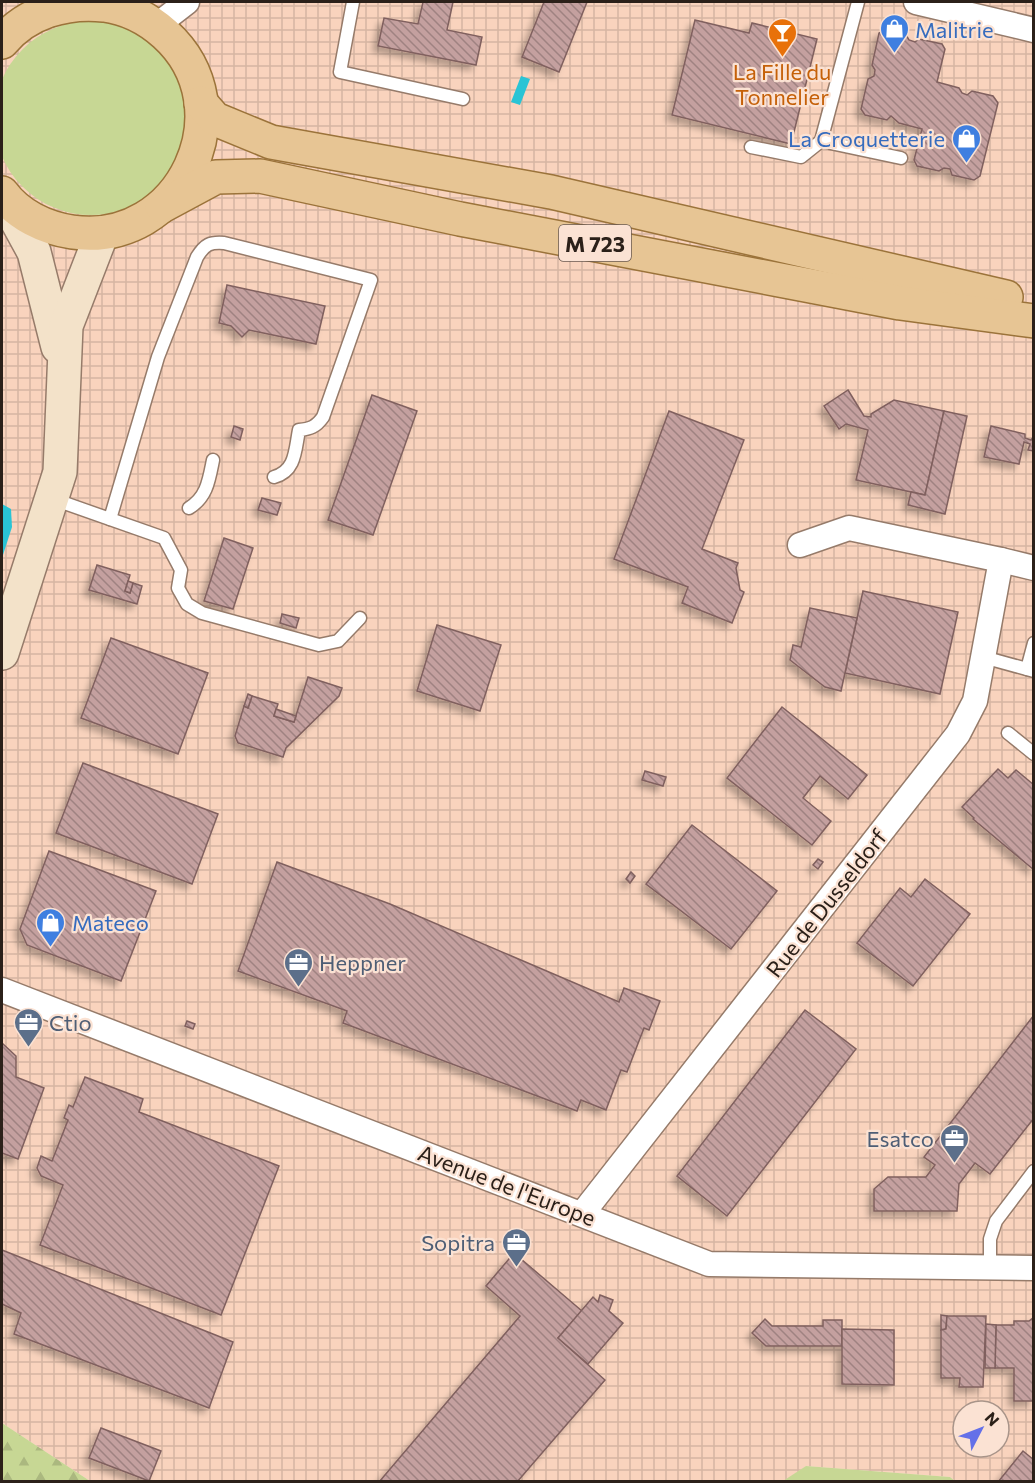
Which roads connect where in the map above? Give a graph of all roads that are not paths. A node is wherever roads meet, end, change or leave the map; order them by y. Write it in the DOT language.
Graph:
graph roads {
  1 [pos="187,2"];
  2 [pos="353,2"];
  3 [pos="858,2"];
  4 [pos="916,2"];
  5 [pos="110,4"];
  6 [pos="16,22"];
  7 [pos="156,26"];
  8 [pos="1034,30"];
  9 [pos="463,99"];
  10 [pos="201,103"];
  11 [pos="821,141"];
  12 [pos="751,147"];
  13 [pos="901,158"];
  14 [pos="3,196"];
  15 [pos="162,206"];
  16 [pos="102,232"];
  17 [pos="1034,305"];
  18 [pos="1034,321"];
  19 [pos="63,369"];
  20 [pos="213,460"];
  21 [pos="274,477"];
  22 [pos="52,499"];
  23 [pos="189,508"];
  24 [pos="110,519"];
  25 [pos="800,545"];
  26 [pos="1001,560"];
  27 [pos="1034,568"];
  28 [pos="360,618"];
  29 [pos="1034,643"];
  30 [pos="2,653"];
  31 [pos="983,657"];
  32 [pos="1030,670"];
  33 [pos="1008,733"];
  34 [pos="1034,754"];
  35 [pos="2,990"];
  36 [pos="1034,1171"];
  37 [pos="582,1214"];
  38 [pos="990,1268"];
  39 [pos="1034,1268"];
  1 -- 7 [label="street"];
  2 -- 9 [label="lane"];
  3 -- 11 [label="lane"];
  4 -- 8 [label="street"];
  5 -- 6 [label="main road"];
  5 -- 7 [label="main road"];
  7 -- 10 [label="main road"];
  10 -- 15 [label="main road"];
  10 -- 17 [label="main road, M 723"];
  11 -- 12 [label="lane"];
  11 -- 13 [label="lane"];
  14 -- 16 [label="main road"];
  14 -- 19 [label="main road"];
  15 -- 16 [label="main road"];
  15 -- 18 [label="main road, M 723"];
  16 -- 19 [label="main road"];
  19 -- 22 [label="main road"];
  20 -- 23 [label="lane"];
  21 -- 24 [label="lane"];
  22 -- 24 [label="lane"];
  22 -- 30 [label="main road"];
  24 -- 28 [label="lane"];
  25 -- 26 [label="street"];
  26 -- 27 [label="street"];
  26 -- 31 [label="street, Rue de Dusseldorf"];
  29 -- 32 [label="lane"];
  31 -- 32 [label="lane"];
  31 -- 37 [label="street, Rue de Dusseldorf"];
  33 -- 34 [label="lane"];
  35 -- 37 [label="street, Avenue de l'Europe"];
  36 -- 38 [label="lane"];
  37 -- 38 [label="street, Avenue de l'Europe"];
  38 -- 39 [label="street, Avenue de l'Europe"];
}
